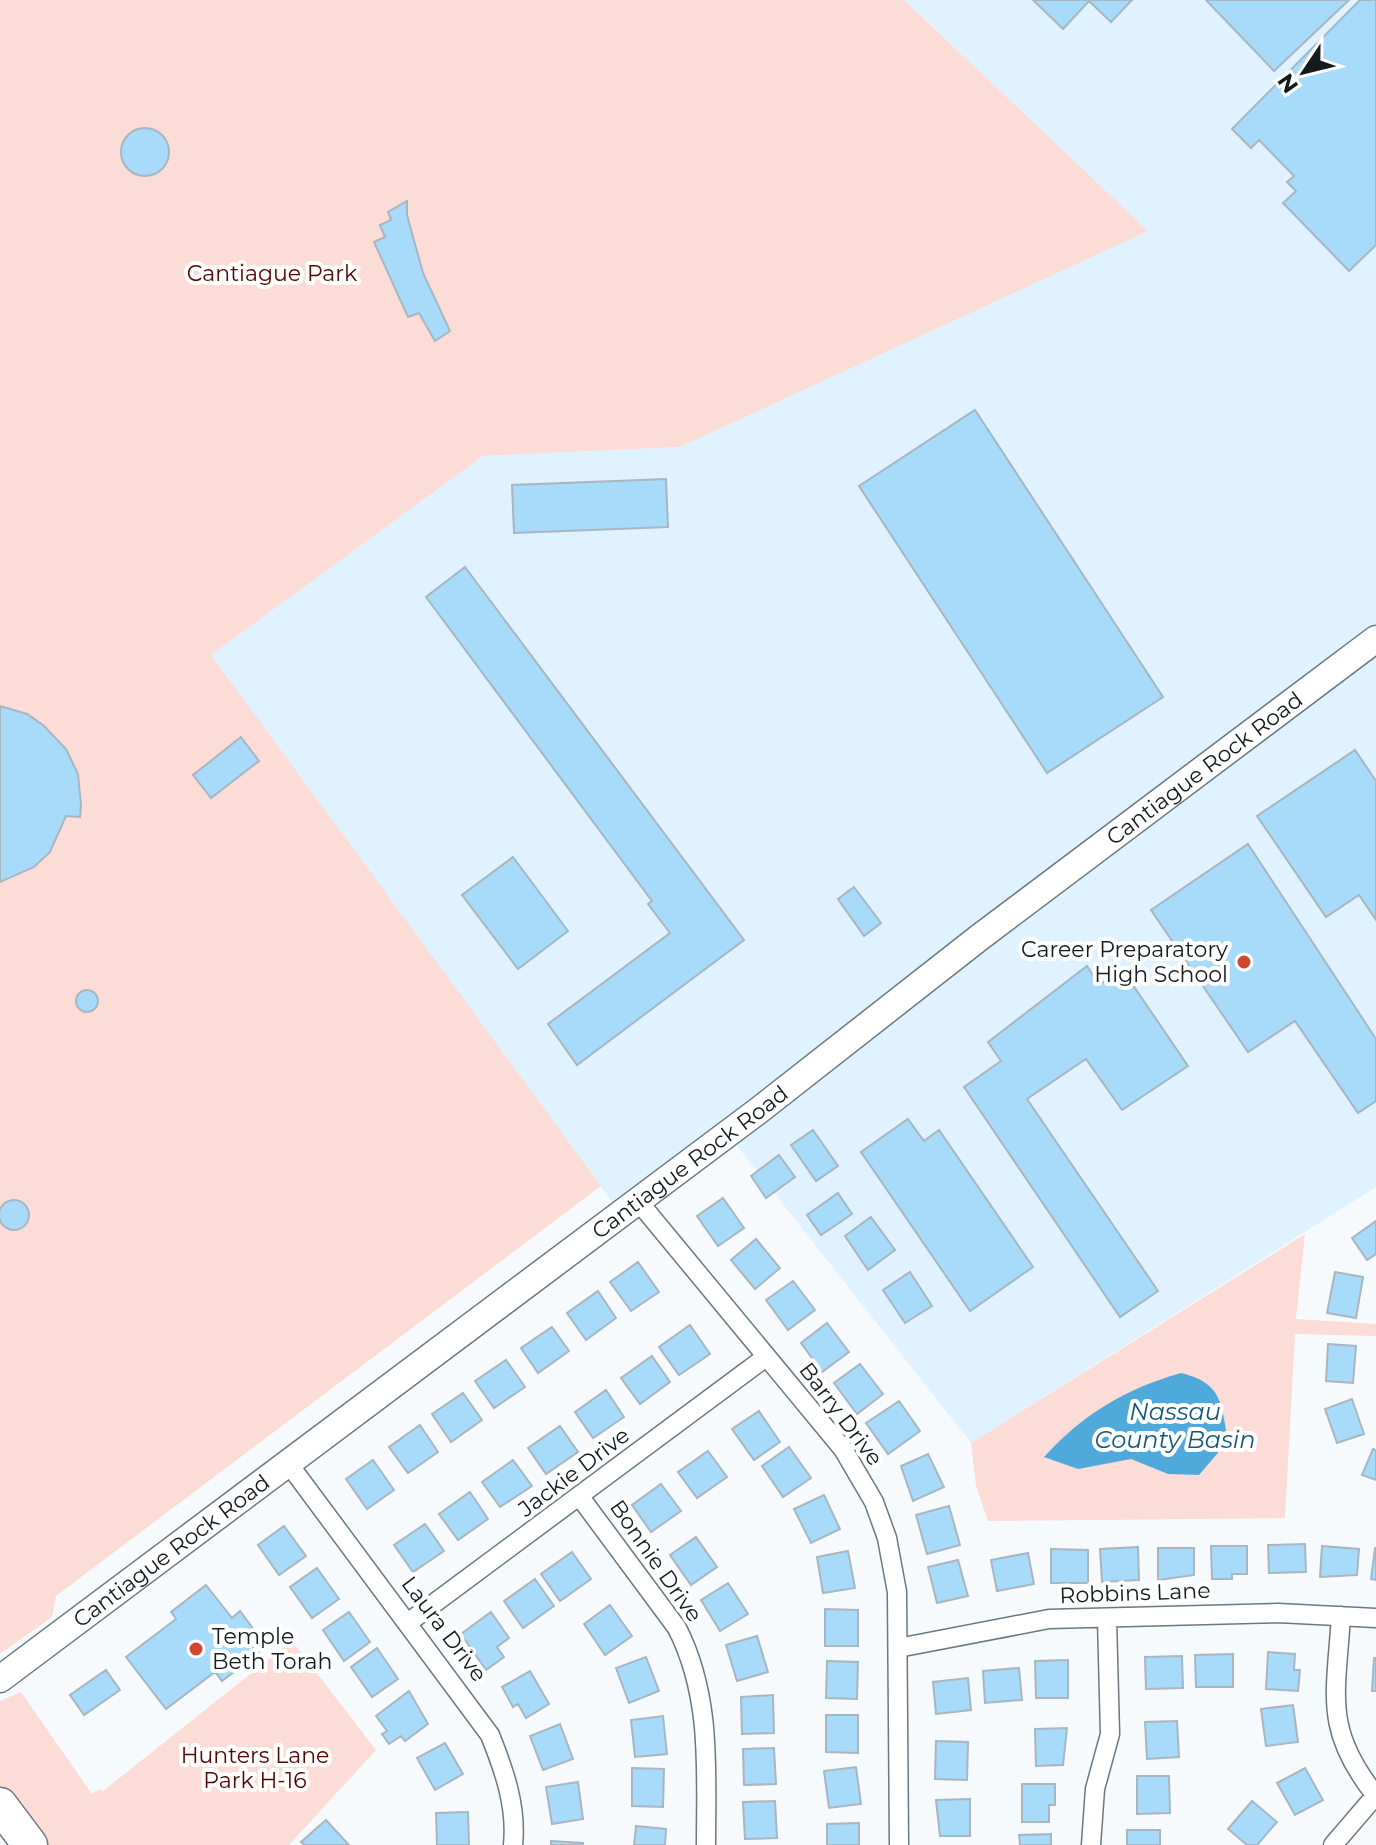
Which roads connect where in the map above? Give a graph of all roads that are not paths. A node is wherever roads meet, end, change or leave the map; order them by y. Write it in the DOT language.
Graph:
graph roads {
  1 [pos="1376,639"];
  2 [pos="638,1201"];
  3 [pos="766,1357"];
  4 [pos="288,1463"];
  5 [pos="580,1497"];
  6 [pos="1341,1616"];
  7 [pos="1376,1618"];
  8 [pos="1107,1619"];
  9 [pos="409,1622"];
  10 [pos="898,1648"];
  11 [pos="0,1679"];
  12 [pos="1376,1796"];
  13 [pos="0,1805"];
  14 [pos="30,1845"];
  15 [pos="513,1845"];
  16 [pos="706,1845"];
  17 [pos="899,1845"];
  18 [pos="1091,1845"];
  19 [pos="1333,1845"];
  1 -- 2 [label="main road, Cantiague Rock Road"];
  2 -- 3 [label="street, Barry Drive"];
  2 -- 4 [label="main road, Cantiague Rock Road"];
  3 -- 5 [label="street, Jackie Drive"];
  3 -- 10 [label="street, Barry Drive"];
  4 -- 9 [label="street, Laura Drive"];
  4 -- 11 [label="main road, Cantiague Rock Road"];
  5 -- 9 [label="street, Jackie Drive"];
  5 -- 16 [label="street, Bonnie Drive"];
  6 -- 7 [label="street, Robbins Lane"];
  6 -- 8 [label="street, Robbins Lane"];
  6 -- 12 [label="street"];
  8 -- 10 [label="street, Robbins Lane"];
  8 -- 18 [label="street"];
  9 -- 15 [label="street, Laura Drive"];
  10 -- 17 [label="street, Barry Drive"];
  12 -- 19 [label="street"];
  13 -- 14 [label="highway"];
}
